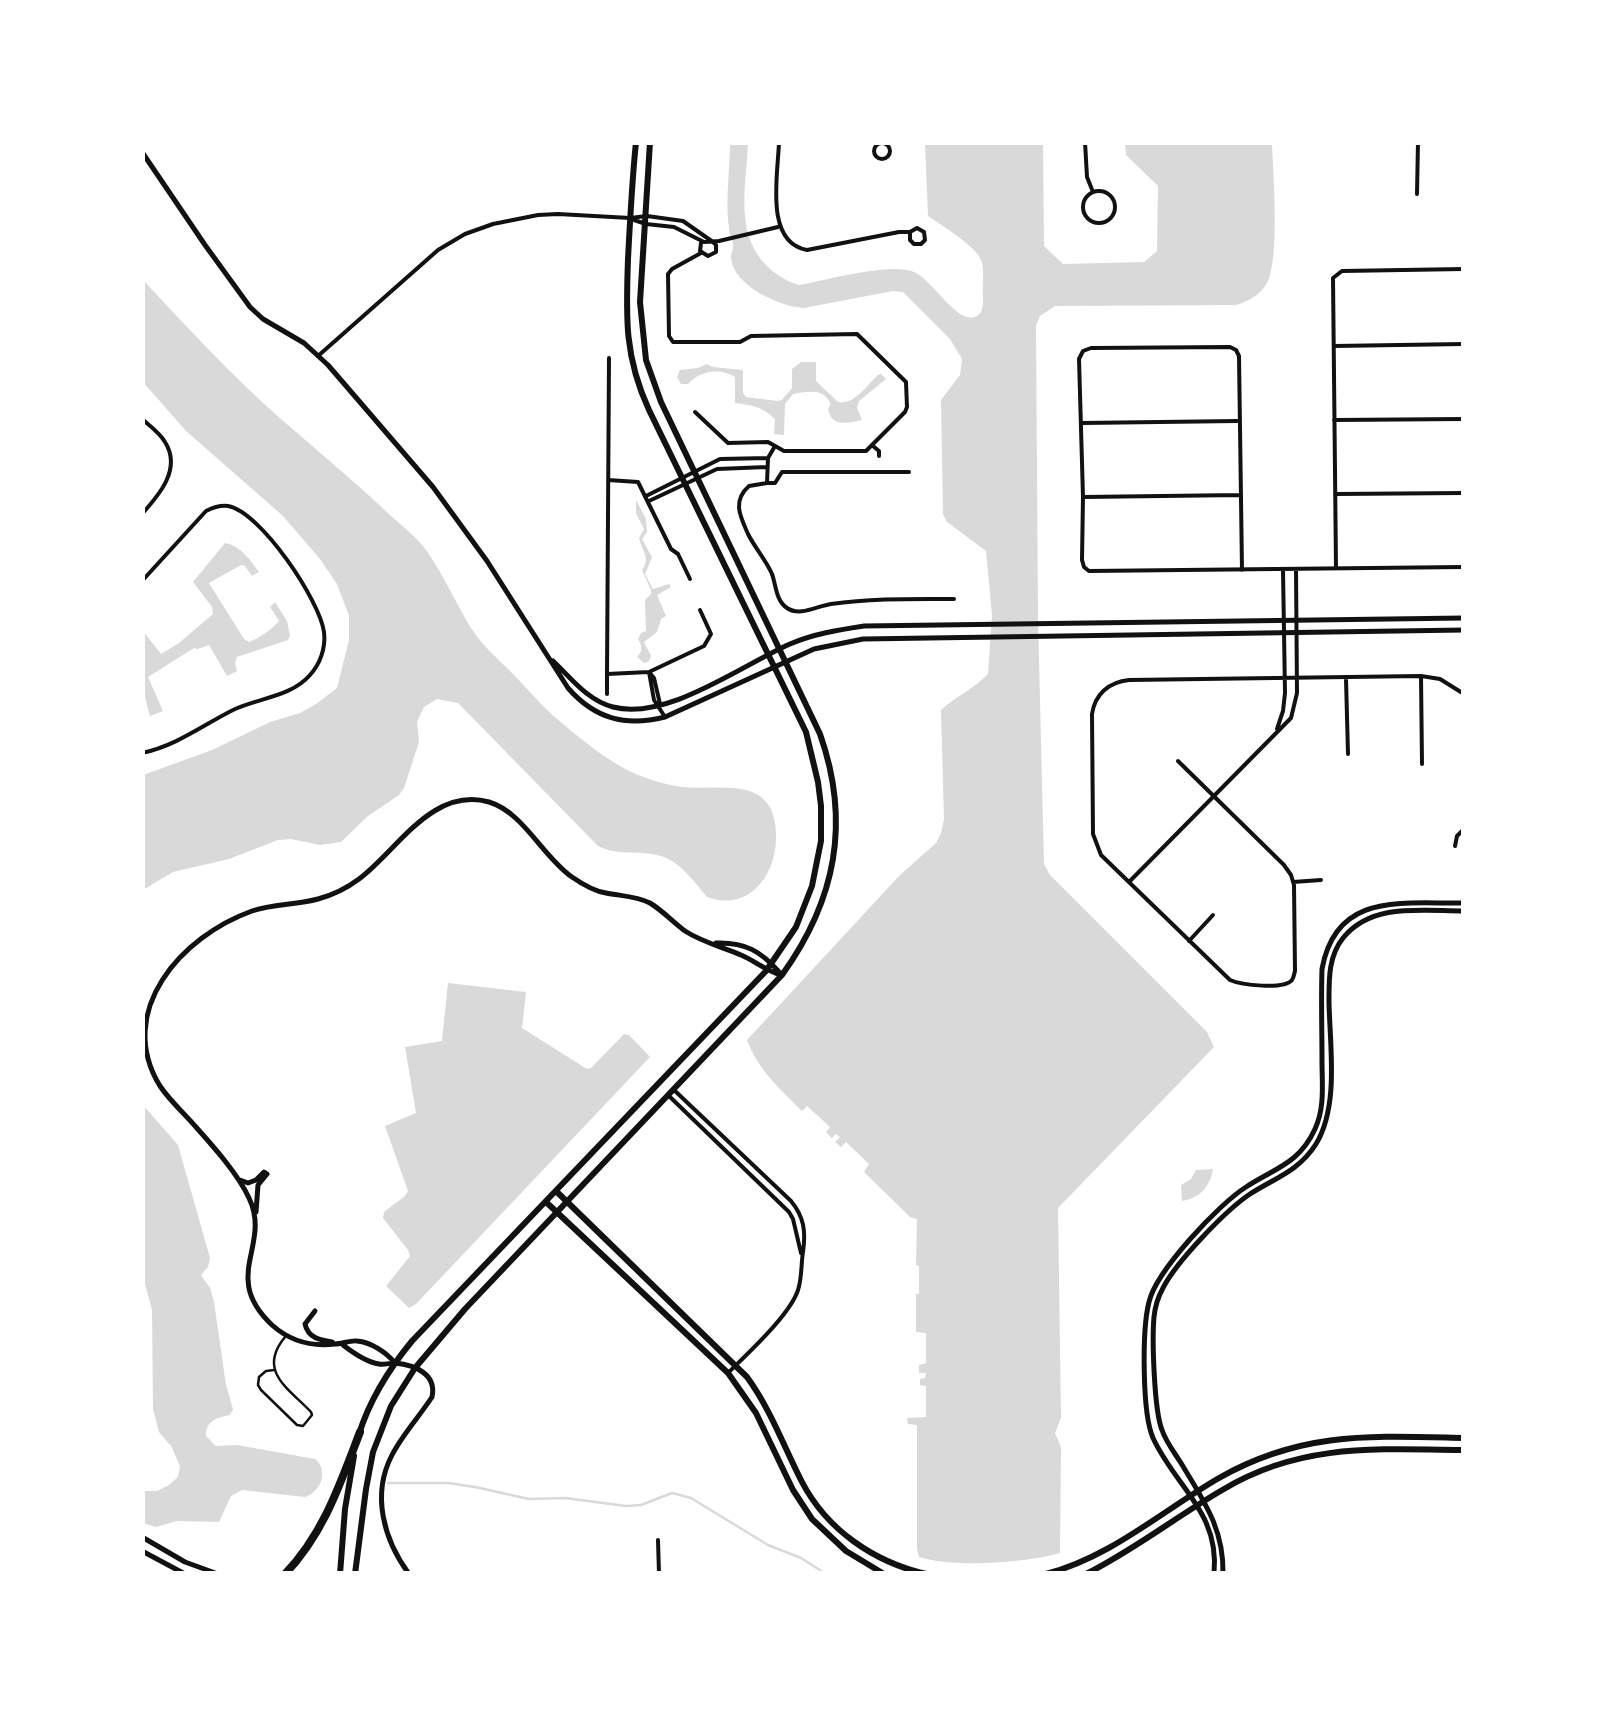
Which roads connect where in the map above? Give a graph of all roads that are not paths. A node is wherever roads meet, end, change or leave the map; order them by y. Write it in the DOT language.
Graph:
graph roads {
  1 [pos="636,142"];
  2 [pos="650,142"];
  3 [pos="779,142"];
  4 [pos="1085,142"];
  5 [pos="1418,142"];
  6 [pos="142,152"];
  7 [pos="1093,192"];
  8 [pos="1417,194"];
  9 [pos="630,218"];
  10 [pos="646,220"];
  11 [pos="778,227"];
  12 [pos="910,232"];
  13 [pos="702,242"];
  14 [pos="713,242"];
  15 [pos="701,253"];
  16 [pos="1464,269"];
  17 [pos="1464,344"];
  18 [pos="1334,346"];
  19 [pos="318,356"];
  20 [pos="609,358"];
  21 [pos="695,412"];
  22 [pos="1464,418"];
  23 [pos="142,419"];
  24 [pos="1239,420"];
  25 [pos="1334,420"];
  26 [pos="1082,423"];
  27 [pos="775,446"];
  28 [pos="873,446"];
  29 [pos="768,458"];
  30 [pos="767,467"];
  31 [pos="879,472"];
  32 [pos="909,472"];
  33 [pos="696,474"];
  34 [pos="608,480"];
  35 [pos="684,480"];
  36 [pos="767,484"];
  37 [pos="1464,493"];
  38 [pos="1335,494"];
  39 [pos="1241,495"];
  40 [pos="1083,497"];
  41 [pos="646,499"];
  42 [pos="142,514"];
  43 [pos="1464,567"];
  44 [pos="1336,568"];
  45 [pos="1242,570"];
  46 [pos="1283,570"];
  47 [pos="1296,570"];
  48 [pos="690,579"];
  49 [pos="142,581"];
  50 [pos="954,598"];
  51 [pos="700,610"];
  52 [pos="1464,618"];
  53 [pos="1284,620"];
  54 [pos="1296,620"];
  55 [pos="1464,630"];
  56 [pos="1284,632"];
  57 [pos="1297,632"];
  58 [pos="781,648"];
  59 [pos="768,654"];
  60 [pos="550,658"];
  61 [pos="786,660"];
  62 [pos="773,666"];
  63 [pos="649,672"];
  64 [pos="607,674"];
  65 [pos="1421,676"];
  66 [pos="1285,678"];
  67 [pos="1297,678"];
  68 [pos="1346,678"];
  69 [pos="607,694"];
  70 [pos="1464,694"];
  71 [pos="660,706"];
  72 [pos="665,717"];
  73 [pos="1275,733"];
  74 [pos="142,753"];
  75 [pos="1348,754"];
  76 [pos="1178,761"];
  77 [pos="1422,764"];
  78 [pos="1214,795"];
  79 [pos="1464,829"];
  80 [pos="1455,846"];
  81 [pos="1321,880"];
  82 [pos="1128,882"];
  83 [pos="1293,882"];
  84 [pos="1464,904"];
  85 [pos="1464,911"];
  86 [pos="1214,916"];
  87 [pos="1189,941"];
  88 [pos="715,943"];
  89 [pos="772,963"];
  90 [pos="766,970"];
  91 [pos="782,975"];
  92 [pos="671,1093"];
  93 [pos="237,1179"];
  94 [pos="556,1192"];
  95 [pos="546,1202"];
  96 [pos="568,1202"];
  97 [pos="558,1212"];
  98 [pos="256,1220"];
  99 [pos="802,1256"];
  100 [pos="315,1311"];
  101 [pos="286,1336"];
  102 [pos="342,1344"];
  103 [pos="395,1363"];
  104 [pos="736,1364"];
  105 [pos="414,1368"];
  106 [pos="274,1370"];
  107 [pos="728,1373"];
  108 [pos="360,1432"];
  109 [pos="1464,1438"];
  110 [pos="1464,1450"];
  111 [pos="1194,1494"];
  112 [pos="1201,1503"];
  113 [pos="142,1537"];
  114 [pos="658,1540"];
  115 [pos="142,1552"];
  116 [pos="186,1574"];
  117 [pos="218,1574"];
  118 [pos="286,1574"];
  119 [pos="340,1574"];
  120 [pos="355,1574"];
  121 [pos="409,1574"];
  122 [pos="659,1574"];
  123 [pos="884,1574"];
  124 [pos="926,1574"];
  125 [pos="1046,1574"];
  126 [pos="1086,1574"];
  127 [pos="1214,1574"];
  128 [pos="1223,1574"];
  1 -- 9 [label="main road"];
  2 -- 10 [label="main road"];
  3 -- 11 [label="street"];
  4 -- 7 [label="street"];
  5 -- 8 [label="street"];
  6 -- 19 [label="street"];
  7 -- 7 [label="street"];
  9 -- 10 [label="street"];
  9 -- 19 [label="street"];
  9 -- 35 [label="main road"];
  10 -- 13 [label="street"];
  10 -- 14 [label="street"];
  10 -- 33 [label="main road"];
  11 -- 12 [label="street"];
  11 -- 14 [label="street"];
  13 -- 14 [label="street"];
  13 -- 15 [label="street"];
  14 -- 15 [label="street"];
  15 -- 28 [label="street"];
  16 -- 18 [label="street"];
  17 -- 18 [label="street"];
  18 -- 25 [label="street"];
  19 -- 60 [label="street"];
  20 -- 34 [label="street"];
  21 -- 27 [label="street"];
  22 -- 25 [label="street"];
  23 -- 42 [label="street"];
  24 -- 26 [label="street"];
  24 -- 26 [label="street"];
  24 -- 39 [label="street"];
  25 -- 38 [label="street"];
  26 -- 40 [label="street"];
  27 -- 28 [label="street"];
  27 -- 29 [label="street"];
  28 -- 31 [label="street"];
  29 -- 30 [label="street"];
  29 -- 33 [label="street"];
  30 -- 33 [label="street"];
  30 -- 36 [label="street"];
  31 -- 32 [label="street"];
  31 -- 36 [label="street"];
  33 -- 35 [label="street"];
  33 -- 58 [label="main road"];
  34 -- 41 [label="street"];
  34 -- 64 [label="street"];
  35 -- 41 [label="street"];
  35 -- 59 [label="main road"];
  36 -- 50 [label="street"];
  37 -- 38 [label="street"];
  38 -- 44 [label="street"];
  39 -- 40 [label="street"];
  39 -- 45 [label="street"];
  40 -- 45 [label="street"];
  41 -- 48 [label="street"];
  43 -- 44 [label="street"];
  44 -- 47 [label="street"];
  45 -- 46 [label="street"];
  46 -- 47 [label="street"];
  46 -- 53 [label="street"];
  47 -- 54 [label="street"];
  49 -- 74 [label="street"];
  51 -- 63 [label="street"];
  52 -- 54 [label="street"];
  53 -- 54 [label="street"];
  53 -- 56 [label="street"];
  53 -- 58 [label="street"];
  54 -- 57 [label="street"];
  55 -- 57 [label="street"];
  56 -- 57 [label="street"];
  56 -- 61 [label="street"];
  56 -- 66 [label="street"];
  57 -- 67 [label="street"];
  58 -- 59 [label="street"];
  58 -- 61 [label="main road"];
  59 -- 62 [label="main road"];
  59 -- 71 [label="street"];
  60 -- 71 [label="street"];
  60 -- 72 [label="street"];
  61 -- 62 [label="street"];
  61 -- 91 [label="main road"];
  62 -- 72 [label="street"];
  62 -- 89 [label="main road"];
  63 -- 64 [label="street"];
  63 -- 71 [label="street"];
  64 -- 69 [label="street"];
  65 -- 68 [label="street"];
  65 -- 70 [label="street"];
  65 -- 77 [label="street"];
  66 -- 67 [label="street"];
  66 -- 73 [label="street"];
  66 -- 82 [label="street"];
  67 -- 68 [label="street"];
  67 -- 73 [label="street"];
  68 -- 75 [label="street"];
  71 -- 72 [label="street"];
  73 -- 78 [label="street"];
  76 -- 78 [label="street"];
  78 -- 82 [label="street"];
  78 -- 83 [label="street"];
  79 -- 80 [label="street"];
  81 -- 83 [label="street"];
  82 -- 87 [label="street"];
  83 -- 87 [label="street"];
  84 -- 111 [label="street"];
  85 -- 111 [label="street"];
  86 -- 87 [label="street"];
  88 -- 89 [label="street"];
  88 -- 90 [label="street"];
  88 -- 93 [label="street"];
  89 -- 90 [label="main road"];
  89 -- 91 [label="street"];
  90 -- 91 [label="street"];
  90 -- 94 [label="main road"];
  91 -- 92 [label="main road"];
  92 -- 96 [label="main road"];
  92 -- 99 [label="street"];
  92 -- 99 [label="street"];
  93 -- 98 [label="street"];
  93 -- 98 [label="street"];
  94 -- 95 [label="main road"];
  94 -- 96 [label="main road"];
  95 -- 97 [label="main road"];
  95 -- 103 [label="main road"];
  96 -- 97 [label="main road"];
  96 -- 104 [label="main road"];
  97 -- 105 [label="main road"];
  97 -- 107 [label="main road"];
  98 -- 101 [label="street"];
  99 -- 104 [label="street"];
  100 -- 102 [label="street"];
  101 -- 102 [label="street"];
  101 -- 106 [label="lane"];
  102 -- 103 [label="street"];
  102 -- 103 [label="street"];
  103 -- 105 [label="street"];
  103 -- 108 [label="main road"];
  104 -- 107 [label="street"];
  104 -- 124 [label="main road"];
  105 -- 120 [label="main road"];
  105 -- 121 [label="street"];
  106 -- 106 [label="lane"];
  107 -- 123 [label="main road"];
  108 -- 118 [label="highway"];
  108 -- 119 [label="main road"];
  109 -- 111 [label="main road"];
  110 -- 112 [label="main road"];
  111 -- 112 [label="street"];
  111 -- 125 [label="main road"];
  112 -- 126 [label="main road"];
  112 -- 127 [label="street"];
  112 -- 128 [label="street"];
  113 -- 117 [label="street"];
  114 -- 122 [label="street"];
  115 -- 116 [label="street"];
}
